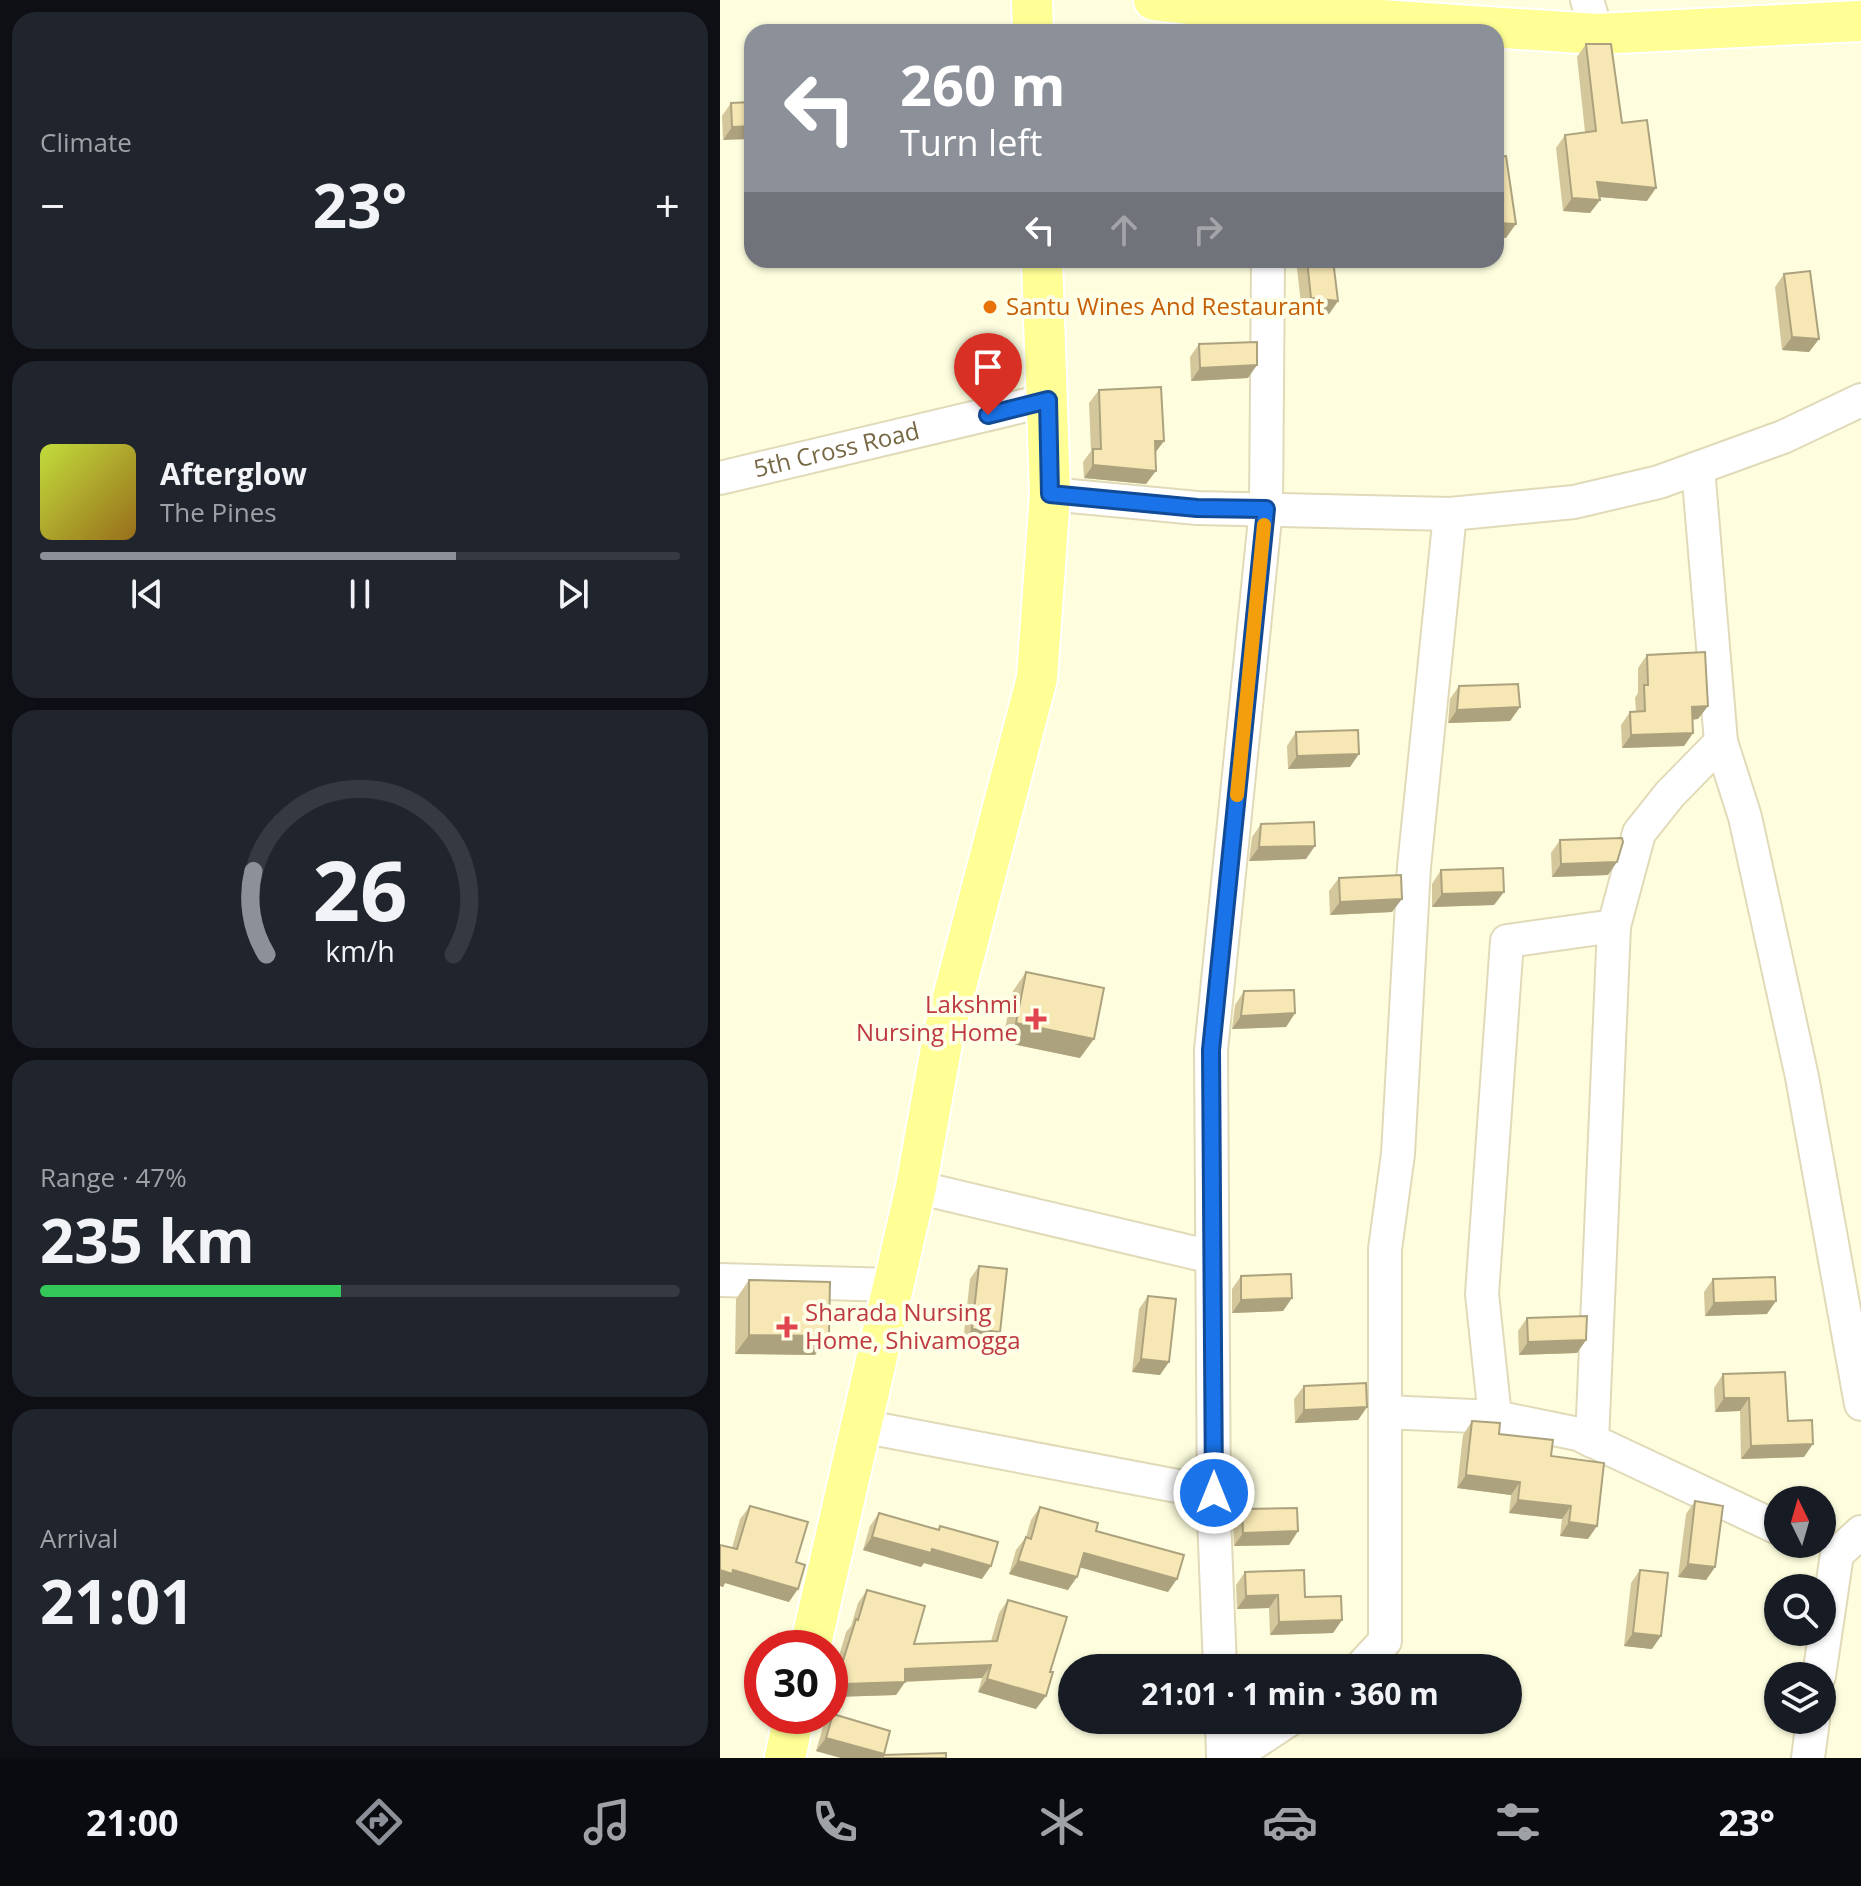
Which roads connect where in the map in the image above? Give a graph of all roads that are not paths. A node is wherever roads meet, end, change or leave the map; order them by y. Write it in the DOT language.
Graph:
graph roads {
  1 [pos="1032,0"];
  2 [pos="1154,0"];
  3 [pos="1781,12"];
  4 [pos="1592,17"];
  5 [pos="1861,21"];
  6 [pos="1271,23"];
  7 [pos="1033,24"];
  8 [pos="1042,268"];
  9 [pos="1268,268"];
  10 [pos="1048,400"];
  11 [pos="1861,400"];
  12 [pos="1698,468"];
  13 [pos="720,478"];
  14 [pos="1050,494"];
  15 [pos="1266,509"];
  16 [pos="1450,514"];
  17 [pos="1721,742"];
  18 [pos="1614,926"];
  19 [pos="916,1187"];
  20 [pos="1212,1257"];
  21 [pos="720,1280"];
  22 [pos="893,1285"];
  23 [pos="1861,1404"];
  24 [pos="1385,1412"];
  25 [pos="1495,1417"];
  26 [pos="861,1426"];
  27 [pos="1592,1441"];
  28 [pos="1214,1493"];
  29 [pos="1764,1521"];
  30 [pos="1861,1532"];
  31 [pos="1836,1554"];
  32 [pos="1835,1558"];
  33 [pos="814,1630"];
  34 [pos="1220,1654"];
  35 [pos="1373,1654"];
  36 [pos="1821,1662"];
  37 [pos="790,1734"];
  38 [pos="1222,1734"];
  39 [pos="1268,1734"];
  40 [pos="1811,1734"];
  41 [pos="785,1758"];
  42 [pos="1223,1758"];
  43 [pos="1808,1758"];
  1 -- 7 [label="main road"];
  2 -- 6 [label="main road"];
  3 -- 4 [label="main road"];
  3 -- 5 [label="main road"];
  4 -- 6 [label="main road"];
  8 -- 10 [label="main road"];
  9 -- 15 [label="street"];
  10 -- 13 [label="street, 5th Cross Road"];
  10 -- 14 [label="main road"];
  11 -- 12 [label="street"];
  12 -- 16 [label="street"];
  12 -- 17 [label="street"];
  14 -- 15 [label="street"];
  14 -- 19 [label="main road"];
  15 -- 16 [label="street"];
  15 -- 20 [label="street"];
  16 -- 24 [label="street"];
  17 -- 18 [label="street"];
  17 -- 23 [label="street"];
  18 -- 25 [label="street"];
  18 -- 27 [label="street"];
  19 -- 20 [label="street"];
  19 -- 22 [label="main road"];
  20 -- 28 [label="street"];
  21 -- 22 [label="street"];
  22 -- 26 [label="main road"];
  24 -- 25 [label="street"];
  24 -- 35 [label="street"];
  25 -- 27 [label="street"];
  26 -- 28 [label="street"];
  26 -- 33 [label="main road"];
  27 -- 29 [label="street"];
  28 -- 34 [label="street"];
  30 -- 31 [label="street"];
  32 -- 36 [label="street"];
  37 -- 41 [label="main road"];
  38 -- 42 [label="street"];
  39 -- 42 [label="street"];
  40 -- 43 [label="street"];
}
